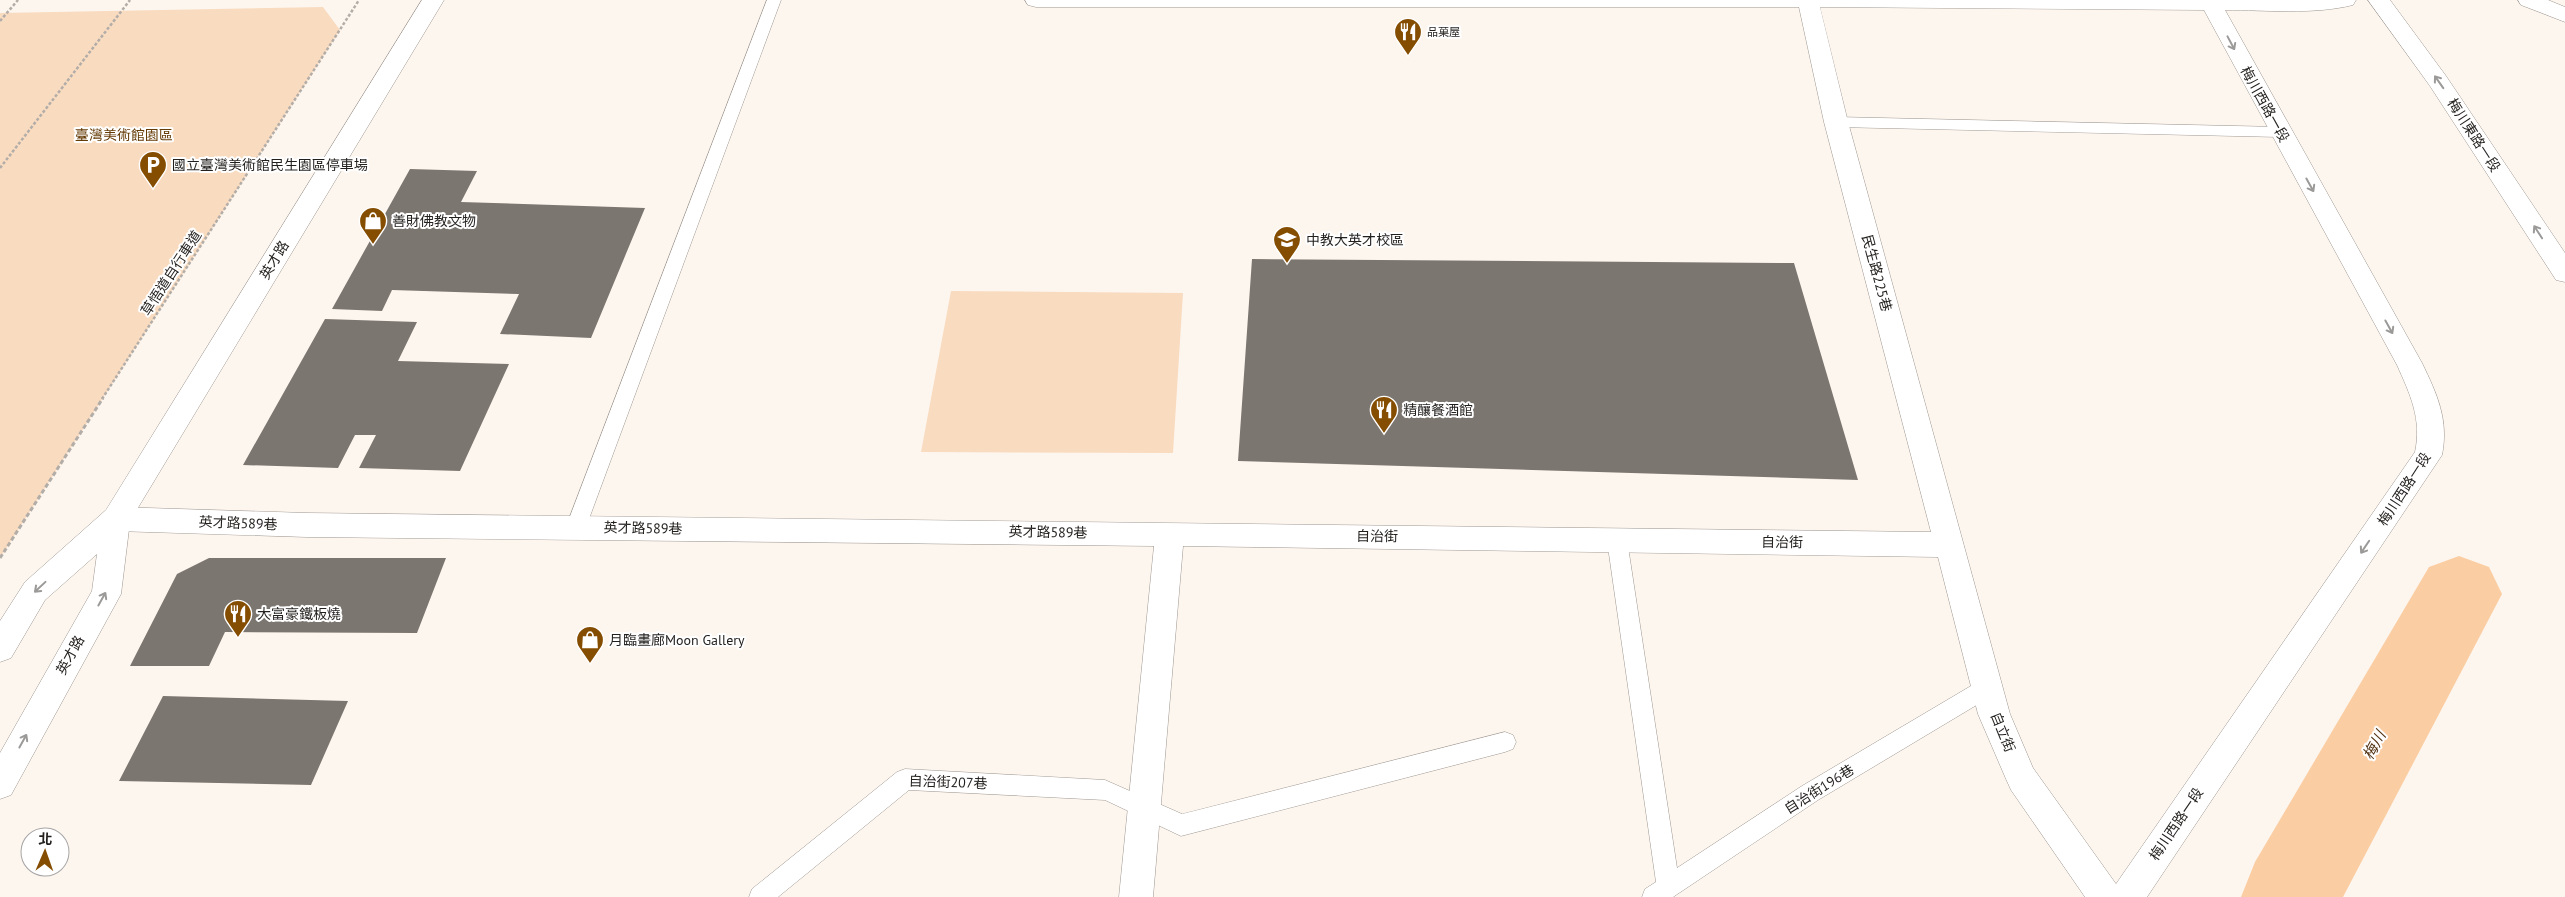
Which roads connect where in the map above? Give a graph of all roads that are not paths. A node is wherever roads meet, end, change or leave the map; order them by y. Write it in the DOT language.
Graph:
graph roads {
  1 [pos="433,0"];
  2 [pos="774,0"];
  3 [pos="1036,0"];
  4 [pos="1808,0"];
  5 [pos="2344,0"];
  6 [pos="2379,0"];
  7 [pos="2529,0"];
  8 [pos="1137,1"];
  9 [pos="2209,2"];
  10 [pos="2565,15"];
  11 [pos="1836,122"];
  12 [pos="2280,132"];
  13 [pos="2565,273"];
  14 [pos="116,519"];
  15 [pos="576,527"];
  16 [pos="1170,534"];
  17 [pos="1617,540"];
  18 [pos="1950,546"];
  19 [pos="0,648"];
  20 [pos="1988,687"];
  21 [pos="1505,742"];
  22 [pos="0,784"];
  23 [pos="1144,806"];
  24 [pos="1661,892"];
  25 [pos="760,897"];
  26 [pos="1136,897"];
  27 [pos="2105,897"];
  28 [pos="2126,897"];
  1 -- 14 [label="street, 英才路"];
  2 -- 15 [label="lane"];
  3 -- 8 [label="street"];
  4 -- 8 [label="street"];
  4 -- 9 [label="street"];
  4 -- 11 [label="street, 民生路225巷"];
  5 -- 9 [label="street"];
  13 -- 6 [label="street, 梅川東路一段, one-way"];
  7 -- 10 [label="street"];
  9 -- 12 [label="street, 梅川西路一段, one-way"];
  11 -- 12 [label="lane"];
  11 -- 18 [label="street, 民生路225巷"];
  12 -- 28 [label="street, 梅川西路一段, one-way"];
  14 -- 15 [label="street, 英才路589巷"];
  14 -- 19 [label="street, 英才路, one-way"];
  22 -- 14 [label="street, 英才路, one-way"];
  15 -- 16 [label="street, 英才路589巷"];
  16 -- 17 [label="street, 自治街"];
  16 -- 23 [label="street"];
  17 -- 18 [label="street, 自治街"];
  17 -- 24 [label="lane"];
  18 -- 20 [label="street, 自立街"];
  20 -- 24 [label="lane, 自治街196巷"];
  20 -- 27 [label="street, 自立街"];
  21 -- 23 [label="lane, 自治街207巷"];
  23 -- 25 [label="lane, 自治街207巷"];
  23 -- 26 [label="street"];
}
